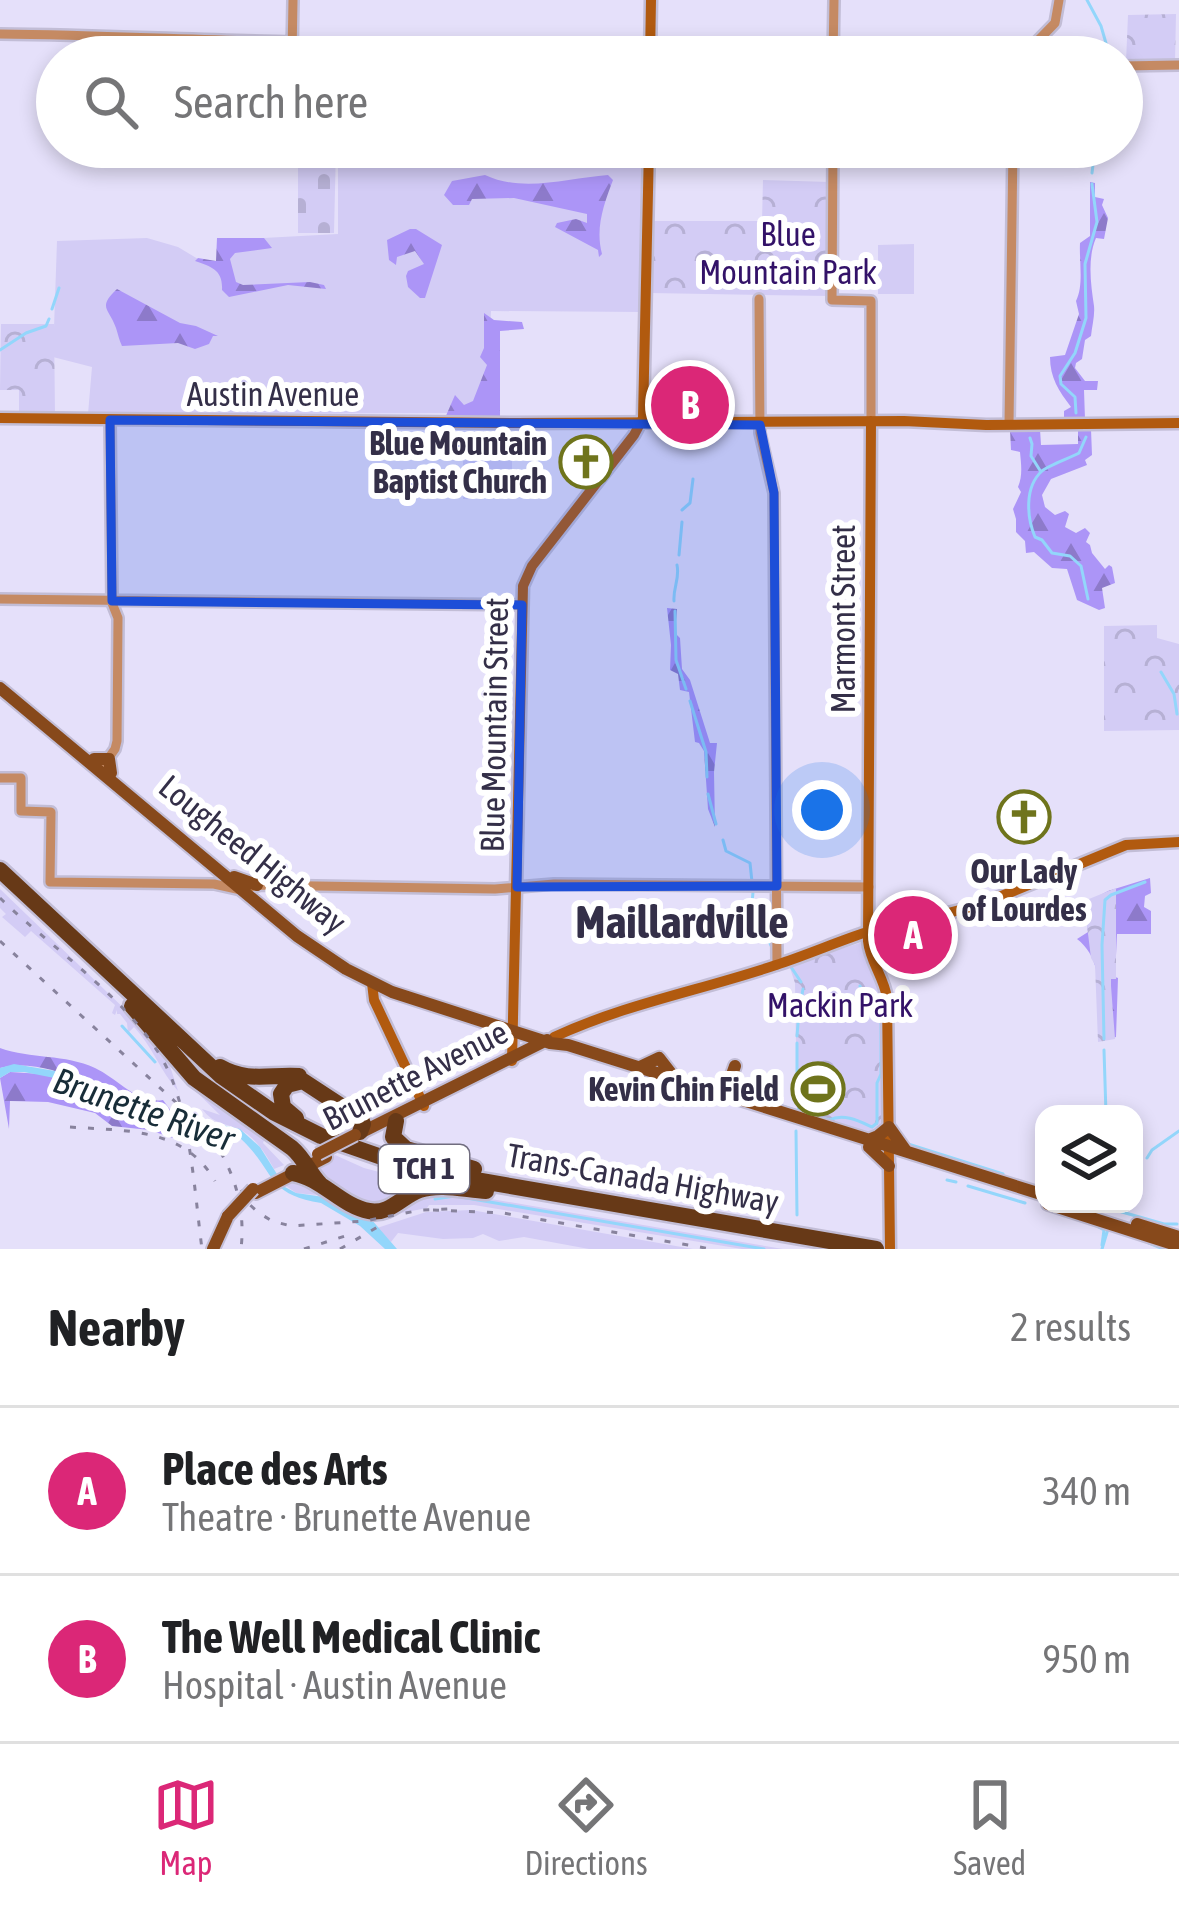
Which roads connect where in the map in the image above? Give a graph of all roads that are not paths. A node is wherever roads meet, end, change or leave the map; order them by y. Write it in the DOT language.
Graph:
graph roads {
  1 [pos="292,0"];
  2 [pos="651,0"];
  3 [pos="834,0"];
  4 [pos="1059,0"];
  5 [pos="0,34"];
  6 [pos="167,36"];
  7 [pos="292,36"];
  8 [pos="650,36"];
  9 [pos="833,36"];
  10 [pos="1042,36"];
  11 [pos="1179,65"];
  12 [pos="1143,66"];
  13 [pos="649,168"];
  14 [pos="832,168"];
  15 [pos="1013,168"];
  16 [pos="759,299"];
  17 [pos="0,418"];
  18 [pos="110,420"];
  19 [pos="641,423"];
  20 [pos="760,423"];
  21 [pos="872,423"];
  22 [pos="1179,423"];
  23 [pos="1009,424"];
  24 [pos="0,599"];
  25 [pos="112,601"];
  26 [pos="522,605"];
  27 [pos="0,685"];
  28 [pos="103,765"];
  29 [pos="0,778"];
  30 [pos="1179,842"];
  31 [pos="0,870"];
  32 [pos="218,880"];
  33 [pos="0,883"];
  34 [pos="777,886"];
  35 [pos="250,887"];
  36 [pos="517,887"];
  37 [pos="869,887"];
  38 [pos="868,935"];
  39 [pos="777,965"];
  40 [pos="370,984"];
  41 [pos="131,1006"];
  42 [pos="156,1016"];
  43 [pos="514,1028"];
  44 [pos="552,1042"];
  45 [pos="512,1058"];
  46 [pos="735,1066"];
  47 [pos="658,1078"];
  48 [pos="732,1095"];
  49 [pos="423,1104"];
  50 [pos="889,1126"];
  51 [pos="370,1128"];
  52 [pos="868,1143"];
  53 [pos="905,1155"];
  54 [pos="889,1159"];
  55 [pos="301,1166"];
  56 [pos="492,1183"];
  57 [pos="1035,1198"];
  58 [pos="1085,1213"];
  59 [pos="1098,1213"];
  60 [pos="733,1225"];
  61 [pos="1173,1239"];
  62 [pos="216,1249"];
  63 [pos="822,1249"];
  64 [pos="876,1249"];
  65 [pos="890,1249"];
  1 -- 7 [label="street"];
  2 -- 8 [label="main road"];
  3 -- 9 [label="street"];
  4 -- 10 [label="street"];
  5 -- 6 [label="street"];
  11 -- 12 [label="street"];
  13 -- 19 [label="main road"];
  14 -- 21 [label="street, Marmont Street"];
  15 -- 23 [label="street"];
  16 -- 20 [label="street"];
  17 -- 18 [label="main road, Austin Avenue"];
  18 -- 19 [label="main road, Austin Avenue"];
  18 -- 25 [label="street"];
  19 -- 20 [label="main road, Austin Avenue"];
  19 -- 26 [label="main road, Blue Mountain Street"];
  20 -- 21 [label="main road, Austin Avenue"];
  20 -- 34 [label="street"];
  21 -- 23 [label="main road, Austin Avenue"];
  21 -- 37 [label="main road, Marmont Street"];
  22 -- 23 [label="main road, Austin Avenue"];
  24 -- 25 [label="street"];
  25 -- 26 [label="street"];
  25 -- 28 [label="street"];
  26 -- 36 [label="main road, Blue Mountain Street"];
  27 -- 28 [label="main road, Lougheed Highway"];
  27 -- 28 [label="main road, Lougheed Highway"];
  28 -- 32 [label="main road, Lougheed Highway"];
  28 -- 35 [label="main road, Lougheed Highway"];
  29 -- 32 [label="street"];
  30 -- 38 [label="main road, Brunette Avenue"];
  31 -- 42 [label="highway, Trans-Canada Highway / TCH 1"];
  32 -- 35 [label="main road, Lougheed Highway"];
  33 -- 41 [label="highway, Trans-Canada Highway / TCH 1"];
  34 -- 36 [label="street"];
  34 -- 37 [label="street"];
  34 -- 39 [label="street"];
  35 -- 36 [label="street"];
  35 -- 40 [label="main road, Lougheed Highway"];
  36 -- 43 [label="main road, Blue Mountain Street"];
  37 -- 38 [label="main road, Marmont Street"];
  38 -- 39 [label="main road, Brunette Avenue"];
  38 -- 50 [label="main road, Marmont Street"];
  39 -- 44 [label="main road, Brunette Avenue"];
  40 -- 43 [label="main road, Lougheed Highway"];
  40 -- 49 [label="main road"];
  41 -- 55 [label="highway"];
  41 -- 56 [label="highway, Trans-Canada Highway / TCH 1"];
  42 -- 51 [label="highway"];
  42 -- 60 [label="highway, Trans-Canada Highway / TCH 1"];
  43 -- 44 [label="main road, Lougheed Highway"];
  43 -- 45 [label="main road, Blue Mountain Street"];
  44 -- 45 [label="main road, Brunette Avenue"];
  44 -- 47 [label="main road, Lougheed Highway"];
  45 -- 49 [label="main road, Brunette Avenue"];
  46 -- 48 [label="main road"];
  47 -- 48 [label="main road, Lougheed Highway"];
  47 -- 52 [label="main road, Lougheed Highway"];
  48 -- 52 [label="main road, Lougheed Highway"];
  49 -- 51 [label="main road, Brunette Avenue"];
  50 -- 52 [label="main road"];
  50 -- 53 [label="main road"];
  50 -- 54 [label="main road, Marmont Street"];
  51 -- 55 [label="main road, Brunette Avenue, bridge"];
  51 -- 56 [label="highway"];
  51 -- 56 [label="highway"];
  52 -- 54 [label="main road, Lougheed Highway"];
  53 -- 54 [label="main road, Lougheed Highway"];
  53 -- 57 [label="main road, Lougheed Highway"];
  54 -- 65 [label="main road, Marmont Street"];
  55 -- 56 [label="highway"];
  55 -- 62 [label="main road, Brunette Avenue, bridge"];
  56 -- 60 [label="highway"];
  56 -- 63 [label="highway, Trans-Canada Highway / TCH 1"];
  58 -- 61 [label="main road, Lougheed Highway"];
  59 -- 61 [label="main road, Lougheed Highway"];
  60 -- 64 [label="highway, Trans-Canada Highway / TCH 1"];
}
